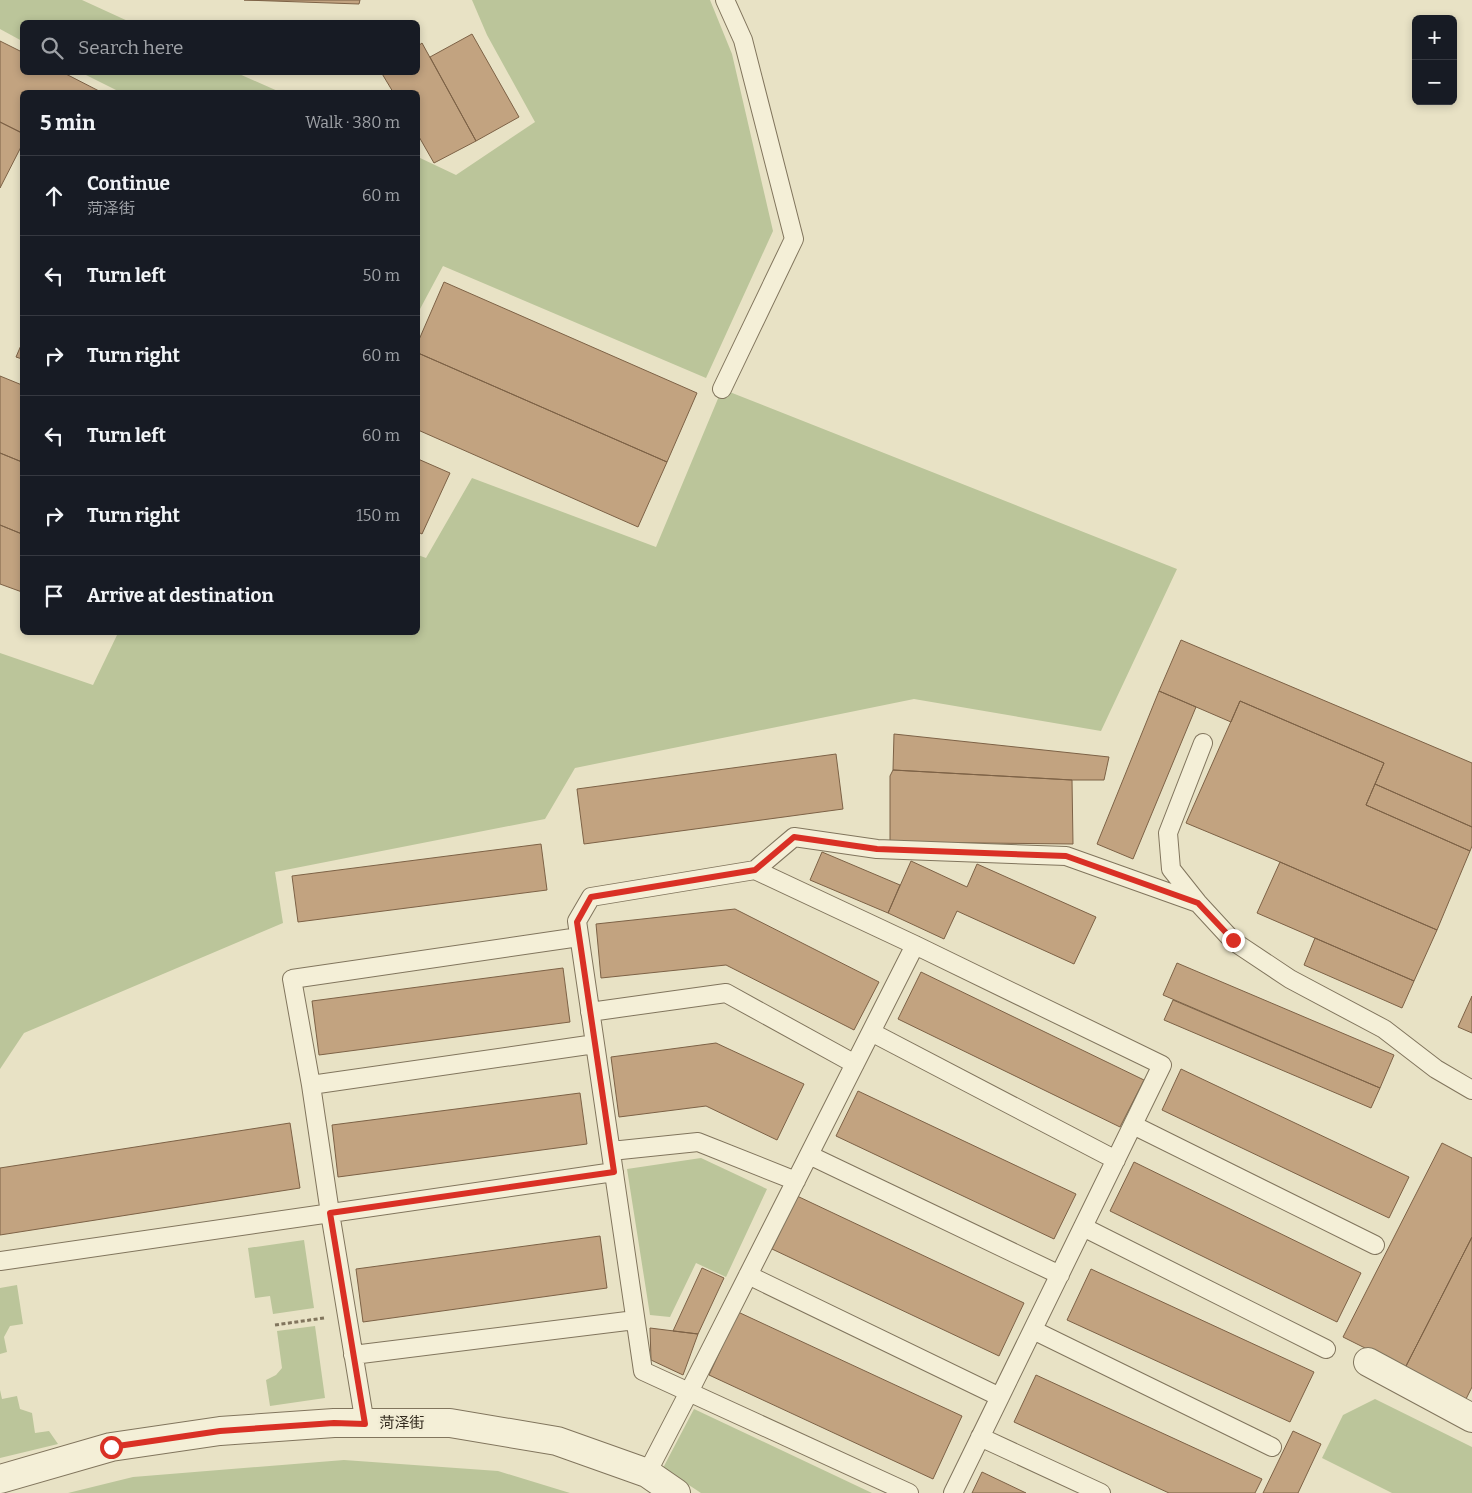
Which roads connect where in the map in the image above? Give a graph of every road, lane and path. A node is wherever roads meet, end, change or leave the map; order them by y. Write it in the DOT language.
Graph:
graph roads {
  1 [pos="725,0"];
  2 [pos="722,389"];
  3 [pos="1203,743"];
  4 [pos="755,870"];
  5 [pos="1198,903"];
  6 [pos="579,937"];
  7 [pos="915,945"];
  8 [pos="590,1012"];
  9 [pos="871,1032"];
  10 [pos="595,1044"];
  11 [pos="855,1064"];
  12 [pos="311,1084"];
  13 [pos="1472,1090"];
  14 [pos="1133,1125"];
  15 [pos="611,1151"];
  16 [pos="809,1155"];
  17 [pos="1116,1160"];
  18 [pos="614,1172"];
  19 [pos="796,1181"];
  20 [pos="330,1213"];
  21 [pos="1083,1227"];
  22 [pos="1375,1245"];
  23 [pos="0,1261"];
  24 [pos="748,1275"];
  25 [pos="1060,1275"];
  26 [pos="347,1314"];
  27 [pos="635,1320"];
  28 [pos="275,1325"];
  29 [pos="1033,1330"];
  30 [pos="1326,1348"];
  31 [pos="354,1355"];
  32 [pos="1368,1362"];
  33 [pos="689,1392"];
  34 [pos="1000,1397"];
  35 [pos="1472,1418"];
  36 [pos="365,1424"];
  37 [pos="980,1437"];
  38 [pos="1272,1447"];
  39 [pos="647,1473"];
  40 [pos="0,1479"];
  41 [pos="676,1493"];
  42 [pos="909,1493"];
  43 [pos="953,1493"];
  44 [pos="1101,1493"];
  1 -- 2 [label="lane"];
  3 -- 5 [label="lane"];
  4 -- 5 [label="lane"];
  4 -- 6 [label="lane"];
  4 -- 7 [label="lane"];
  5 -- 13 [label="lane"];
  6 -- 8 [label="lane"];
  6 -- 12 [label="lane"];
  7 -- 9 [label="lane"];
  7 -- 14 [label="lane"];
  8 -- 10 [label="lane"];
  8 -- 11 [label="lane"];
  9 -- 11 [label="lane"];
  9 -- 17 [label="lane"];
  10 -- 12 [label="lane"];
  10 -- 15 [label="lane"];
  11 -- 16 [label="lane"];
  12 -- 20 [label="lane"];
  14 -- 17 [label="lane"];
  14 -- 22 [label="lane"];
  15 -- 18 [label="lane"];
  15 -- 19 [label="lane"];
  16 -- 19 [label="lane"];
  16 -- 25 [label="lane"];
  17 -- 21 [label="lane"];
  18 -- 20 [label="lane"];
  18 -- 27 [label="lane"];
  19 -- 24 [label="lane"];
  20 -- 23 [label="lane"];
  20 -- 26 [label="lane"];
  21 -- 25 [label="lane"];
  21 -- 30 [label="lane"];
  24 -- 33 [label="lane"];
  24 -- 34 [label="lane"];
  25 -- 29 [label="lane"];
  26 -- 28 [label="path"];
  26 -- 31 [label="lane"];
  27 -- 31 [label="lane"];
  27 -- 33 [label="lane"];
  29 -- 34 [label="lane"];
  29 -- 38 [label="lane"];
  31 -- 36 [label="lane"];
  32 -- 35 [label="street"];
  33 -- 39 [label="lane"];
  33 -- 42 [label="lane"];
  34 -- 37 [label="lane"];
  36 -- 39 [label="street, 菏泽街"];
  36 -- 40 [label="street, 菏泽街"];
  37 -- 43 [label="lane"];
  37 -- 44 [label="lane"];
  39 -- 41 [label="street, 菏泽街"];
}
